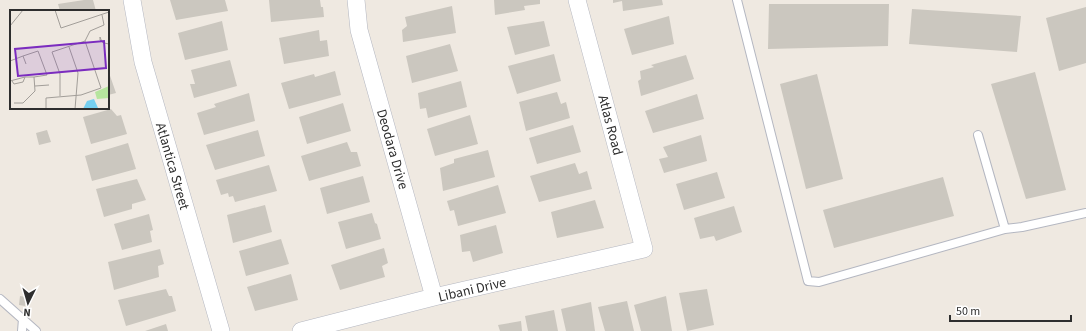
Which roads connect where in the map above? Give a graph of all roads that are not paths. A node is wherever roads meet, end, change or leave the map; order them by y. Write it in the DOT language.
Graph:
graph roads {
  1 [pos="132,0"];
  2 [pos="356,0"];
  3 [pos="577,0"];
  4 [pos="737,0"];
  5 [pos="978,135"];
  6 [pos="1086,213"];
  7 [pos="1005,229"];
  8 [pos="644,249"];
  9 [pos="434,297"];
  10 [pos="0,299"];
  11 [pos="23,319"];
  12 [pos="22,331"];
  13 [pos="36,331"];
  14 [pos="221,331"];
  15 [pos="301,331"];
  1 -- 14 [label="street, Atlantica Street"];
  2 -- 9 [label="street, Deodara Drive"];
  3 -- 8 [label="street, Atlas Road"];
  4 -- 7 [label="lane"];
  5 -- 7 [label="lane"];
  6 -- 7 [label="lane"];
  8 -- 9 [label="street, Libani Drive"];
  9 -- 15 [label="street, Libani Drive"];
  10 -- 11 [label="lane"];
  11 -- 12 [label="lane"];
  11 -- 13 [label="lane"];
}
